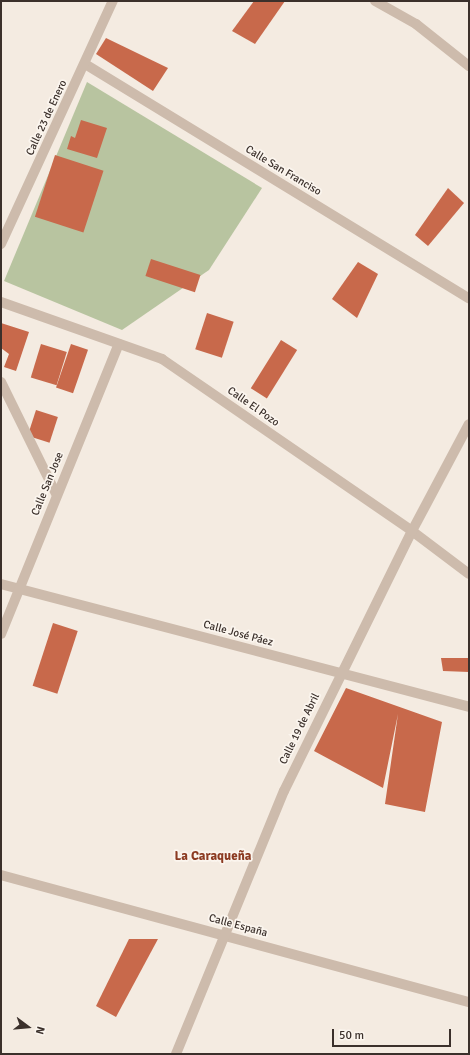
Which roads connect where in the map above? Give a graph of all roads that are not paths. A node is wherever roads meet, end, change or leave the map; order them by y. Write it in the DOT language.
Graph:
graph roads {
  1 [pos="113,1"];
  2 [pos="376,1"];
  3 [pos="85,64"];
  4 [pos="469,66"];
  5 [pos="1,244"];
  6 [pos="469,298"];
  7 [pos="1,302"];
  8 [pos="119,344"];
  9 [pos="1,382"];
  10 [pos="469,424"];
  11 [pos="56,494"];
  12 [pos="412,531"];
  13 [pos="469,574"];
  14 [pos="1,584"];
  15 [pos="19,588"];
  16 [pos="1,634"];
  17 [pos="340,673"];
  18 [pos="469,707"];
  19 [pos="1,875"];
  20 [pos="226,935"];
  21 [pos="469,1002"];
  22 [pos="176,1054"];
  1 -- 3 [label="street, Calle 23 de Enero"];
  2 -- 4 [label="street"];
  3 -- 5 [label="street, Calle 23 de Enero"];
  3 -- 6 [label="street, Calle San Franciso"];
  7 -- 8 [label="street, Calle El Pozo"];
  8 -- 11 [label="street, Calle San Jose"];
  8 -- 12 [label="street, Calle El Pozo"];
  9 -- 11 [label="street"];
  10 -- 12 [label="street, Calle 19 de Abril"];
  11 -- 15 [label="street, Calle San Jose"];
  12 -- 13 [label="street, Calle El Pozo"];
  12 -- 17 [label="street, Calle 19 de Abril"];
  14 -- 15 [label="street, Calle José Páez"];
  15 -- 16 [label="street, Calle San Jose"];
  15 -- 17 [label="street, Calle José Páez"];
  17 -- 18 [label="street, Calle José Páez"];
  17 -- 20 [label="street, Calle 19 de Abril"];
  19 -- 20 [label="street, Calle España"];
  20 -- 21 [label="street, Calle España"];
  20 -- 22 [label="street, Calle 19 de Abril"];
}
